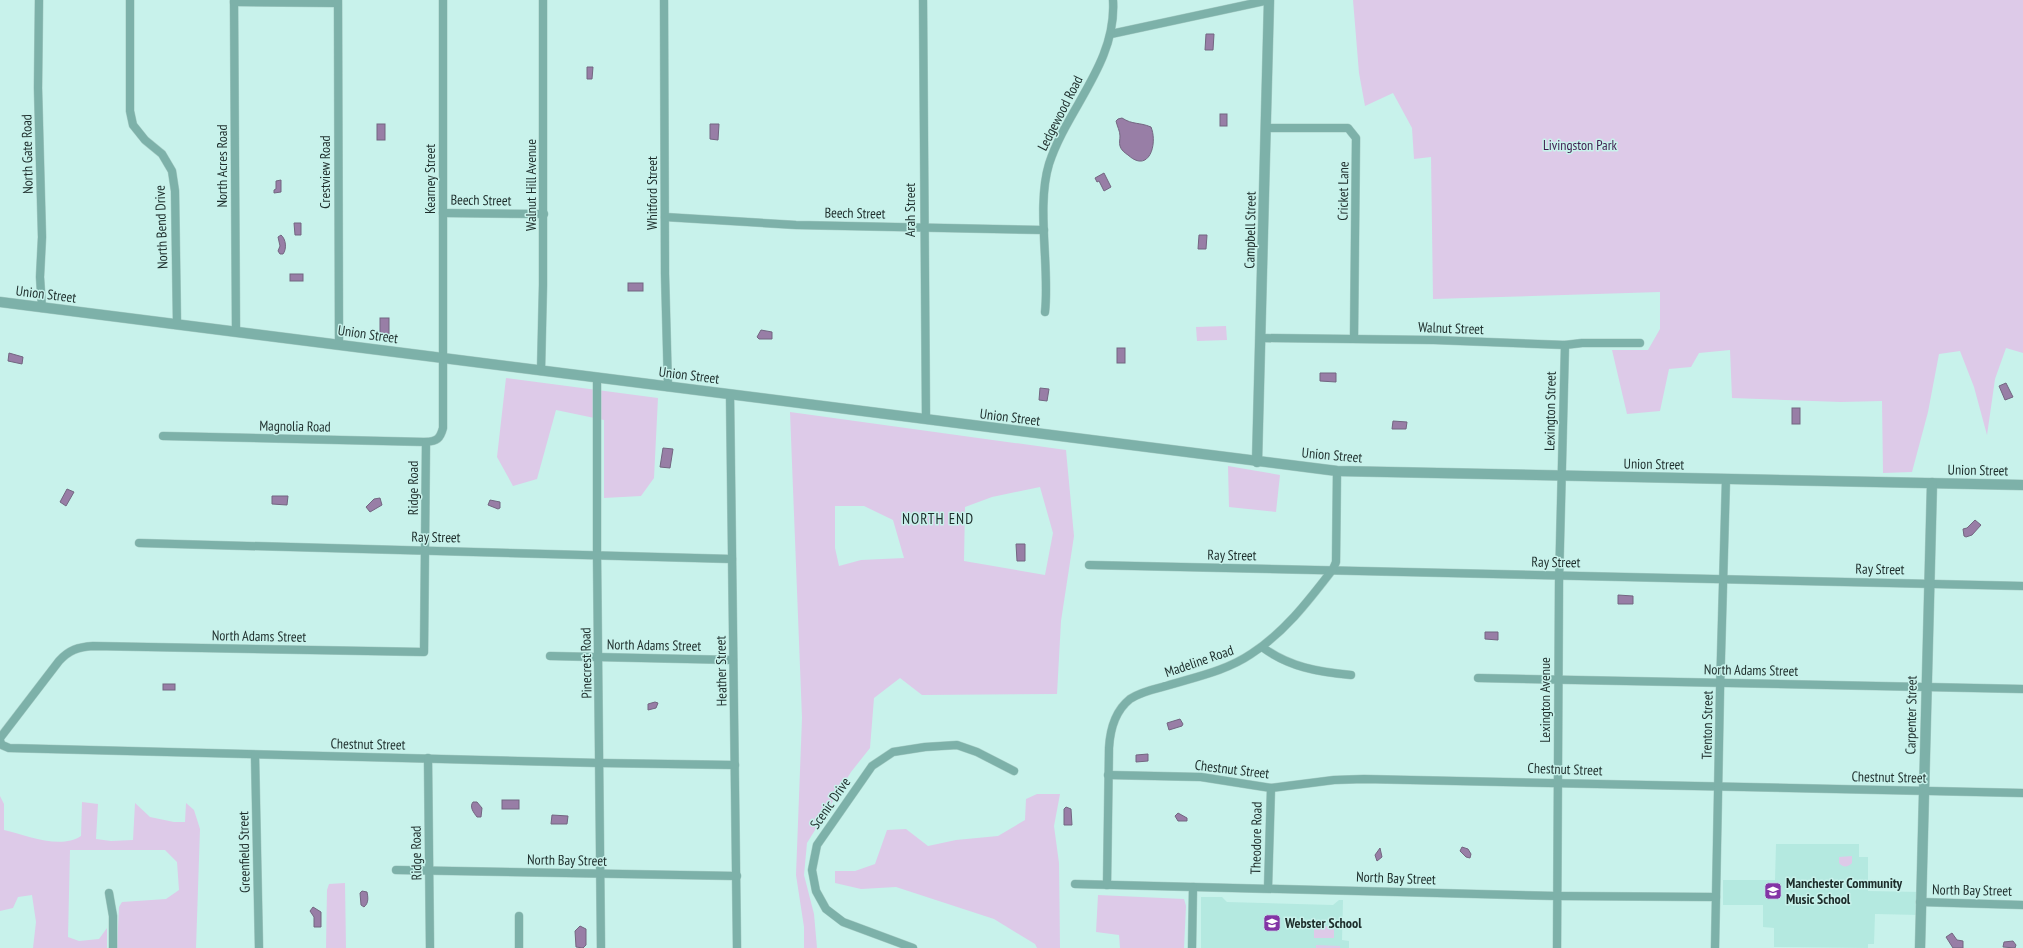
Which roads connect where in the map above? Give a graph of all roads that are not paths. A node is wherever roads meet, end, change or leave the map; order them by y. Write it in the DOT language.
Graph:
graph roads {
  1 [pos="39,0"];
  2 [pos="130,0"];
  3 [pos="443,0"];
  4 [pos="543,0"];
  5 [pos="664,0"];
  6 [pos="923,0"];
  7 [pos="1112,0"];
  8 [pos="1269,0"];
  9 [pos="234,1"];
  10 [pos="338,2"];
  11 [pos="1111,34"];
  12 [pos="1266,128"];
  13 [pos="443,213"];
  14 [pos="544,214"];
  15 [pos="665,217"];
  16 [pos="923,227"];
  17 [pos="1044,230"];
  18 [pos="0,302"];
  19 [pos="42,308"];
  20 [pos="1045,312"];
  21 [pos="177,324"];
  22 [pos="236,331"];
  23 [pos="1261,338"];
  24 [pos="1354,338"];
  25 [pos="1640,343"];
  26 [pos="339,344"];
  27 [pos="1564,345"];
  28 [pos="444,358"];
  29 [pos="541,371"];
  30 [pos="597,377"];
  31 [pos="668,387"];
  32 [pos="730,394"];
  33 [pos="926,419"];
  34 [pos="162,436"];
  35 [pos="426,442"];
  36 [pos="1257,462"];
  37 [pos="1337,471"];
  38 [pos="1562,477"];
  39 [pos="1726,479"];
  40 [pos="1932,483"];
  41 [pos="2023,485"];
  42 [pos="139,543"];
  43 [pos="426,550"];
  44 [pos="597,554"];
  45 [pos="732,559"];
  46 [pos="1089,565"];
  47 [pos="1333,569"];
  48 [pos="1559,575"];
  49 [pos="1723,579"];
  50 [pos="1929,584"];
  51 [pos="2023,586"];
  52 [pos="1262,647"];
  53 [pos="424,652"];
  54 [pos="550,656"];
  55 [pos="599,657"];
  56 [pos="733,660"];
  57 [pos="1351,675"];
  58 [pos="1478,678"];
  59 [pos="1558,678"];
  60 [pos="1720,682"];
  61 [pos="1926,687"];
  62 [pos="2023,689"];
  63 [pos="1,741"];
  64 [pos="255,755"];
  65 [pos="428,758"];
  66 [pos="600,763"];
  67 [pos="735,764"];
  68 [pos="1014,772"];
  69 [pos="1108,775"];
  70 [pos="1558,782"];
  71 [pos="1719,787"];
  72 [pos="1271,788"];
  73 [pos="1924,791"];
  74 [pos="2023,793"];
  75 [pos="396,870"];
  76 [pos="429,871"];
  77 [pos="600,873"];
  78 [pos="737,876"];
  79 [pos="1075,884"];
  80 [pos="1107,884"];
  81 [pos="1193,887"];
  82 [pos="1268,888"];
  83 [pos="109,893"];
  84 [pos="1558,896"];
  85 [pos="1716,897"];
  86 [pos="1920,902"];
  87 [pos="2023,905"];
  88 [pos="519,916"];
  89 [pos="113,948"];
  90 [pos="259,948"];
  91 [pos="430,948"];
  92 [pos="519,948"];
  93 [pos="601,948"];
  94 [pos="737,948"];
  95 [pos="914,948"];
  96 [pos="1192,948"];
  97 [pos="1557,948"];
  98 [pos="1715,948"];
  99 [pos="1920,948"];
  1 -- 19 [label="street, North Gate Road"];
  2 -- 21 [label="street, North Bend Drive"];
  3 -- 13 [label="street, Kearney Street"];
  4 -- 14 [label="street, Walnut Hill Avenue"];
  5 -- 15 [label="street, Whitford Street"];
  6 -- 16 [label="street, Arah Street"];
  7 -- 11 [label="street, Ledgewood Road"];
  8 -- 11 [label="street"];
  8 -- 12 [label="street, Campbell Street"];
  9 -- 10 [label="street"];
  9 -- 22 [label="street, North Acres Road"];
  10 -- 26 [label="street, Crestview Road"];
  11 -- 17 [label="street, Ledgewood Road"];
  12 -- 23 [label="street, Campbell Street"];
  12 -- 24 [label="street, Cricket Lane"];
  13 -- 14 [label="street, Beech Street"];
  13 -- 28 [label="street, Kearney Street"];
  14 -- 29 [label="street, Walnut Hill Avenue"];
  15 -- 16 [label="street, Beech Street"];
  15 -- 31 [label="street, Whitford Street"];
  16 -- 17 [label="street, Beech Street"];
  16 -- 33 [label="street, Arah Street"];
  17 -- 20 [label="street, Ledgewood Road"];
  18 -- 19 [label="street, Union Street"];
  19 -- 21 [label="street, Union Street"];
  21 -- 22 [label="street, Union Street"];
  22 -- 26 [label="street, Union Street"];
  23 -- 24 [label="street, Walnut Street"];
  23 -- 36 [label="street, Campbell Street"];
  24 -- 27 [label="street, Walnut Street"];
  25 -- 27 [label="street, Walnut Street"];
  26 -- 28 [label="street, Union Street"];
  27 -- 38 [label="street, Lexington Street"];
  28 -- 29 [label="street, Union Street"];
  28 -- 35 [label="street, Ridge Road"];
  29 -- 30 [label="street, Union Street"];
  30 -- 31 [label="street, Union Street"];
  30 -- 44 [label="street, Pinecrest Road"];
  31 -- 32 [label="street, Union Street"];
  32 -- 33 [label="street, Union Street"];
  32 -- 45 [label="street, Heather Street"];
  33 -- 36 [label="street, Union Street"];
  34 -- 35 [label="street, Magnolia Road"];
  35 -- 43 [label="street, Ridge Road"];
  36 -- 37 [label="street, Union Street"];
  37 -- 38 [label="street, Union Street"];
  37 -- 47 [label="street, Madeline Road"];
  38 -- 39 [label="street, Union Street"];
  38 -- 48 [label="street, Lexington Avenue"];
  39 -- 40 [label="street, Union Street"];
  39 -- 49 [label="street, Trenton Street"];
  40 -- 41 [label="street, Union Street"];
  40 -- 50 [label="street, Carpenter Street"];
  42 -- 43 [label="street, Ray Street"];
  43 -- 44 [label="street, Ray Street"];
  43 -- 53 [label="street, Ridge Road"];
  44 -- 45 [label="street, Ray Street"];
  44 -- 55 [label="street, Pinecrest Road"];
  45 -- 56 [label="street, Heather Street"];
  46 -- 47 [label="street, Ray Street"];
  47 -- 48 [label="street, Ray Street"];
  47 -- 52 [label="street, Madeline Road"];
  48 -- 49 [label="street, Ray Street"];
  48 -- 59 [label="street, Lexington Avenue"];
  49 -- 50 [label="street, Ray Street"];
  49 -- 60 [label="street, Trenton Street"];
  50 -- 51 [label="street, Ray Street"];
  50 -- 61 [label="street, Carpenter Street"];
  52 -- 57 [label="street"];
  52 -- 69 [label="street, Madeline Road"];
  53 -- 63 [label="street, North Adams Street"];
  54 -- 55 [label="street, North Adams Street"];
  55 -- 56 [label="street, North Adams Street"];
  55 -- 66 [label="street, Pinecrest Road"];
  56 -- 67 [label="street, Heather Street"];
  58 -- 59 [label="street, North Adams Street"];
  59 -- 60 [label="street, North Adams Street"];
  59 -- 70 [label="street, Lexington Avenue"];
  60 -- 61 [label="street, North Adams Street"];
  60 -- 71 [label="street, Trenton Street"];
  61 -- 62 [label="street, North Adams Street"];
  61 -- 73 [label="street, Carpenter Street"];
  63 -- 64 [label="street, Chestnut Street"];
  64 -- 65 [label="street, Chestnut Street"];
  64 -- 90 [label="street, Greenfield Street"];
  65 -- 66 [label="street, Chestnut Street"];
  65 -- 76 [label="street, Ridge Road"];
  66 -- 67 [label="street, Chestnut Street"];
  66 -- 77 [label="street, Pinecrest Road"];
  67 -- 78 [label="street, Heather Street"];
  68 -- 95 [label="street, Scenic Drive"];
  69 -- 72 [label="street, Chestnut Street"];
  69 -- 80 [label="street, Madeline Road"];
  70 -- 71 [label="street, Chestnut Street"];
  70 -- 72 [label="street, Chestnut Street"];
  70 -- 84 [label="street, Lexington Avenue"];
  71 -- 73 [label="street, Chestnut Street"];
  71 -- 85 [label="street, Trenton Street"];
  72 -- 82 [label="street, Theodore Road"];
  73 -- 74 [label="street, Chestnut Street"];
  73 -- 86 [label="street, Carpenter Street"];
  75 -- 76 [label="street, North Bay Street"];
  76 -- 77 [label="street, North Bay Street"];
  76 -- 91 [label="street, Ridge Road"];
  77 -- 78 [label="street, North Bay Street"];
  77 -- 93 [label="street, Pinecrest Road"];
  78 -- 94 [label="street, Heather Street"];
  79 -- 80 [label="street, North Bay Street"];
  80 -- 81 [label="street, North Bay Street"];
  81 -- 82 [label="street, North Bay Street"];
  81 -- 96 [label="street"];
  82 -- 84 [label="street, North Bay Street"];
  83 -- 89 [label="street"];
  84 -- 85 [label="street, North Bay Street"];
  84 -- 97 [label="street, Lexington Avenue"];
  85 -- 98 [label="street, Trenton Street"];
  86 -- 87 [label="street, North Bay Street"];
  86 -- 99 [label="street, Carpenter Street"];
  88 -- 92 [label="street"];
}
